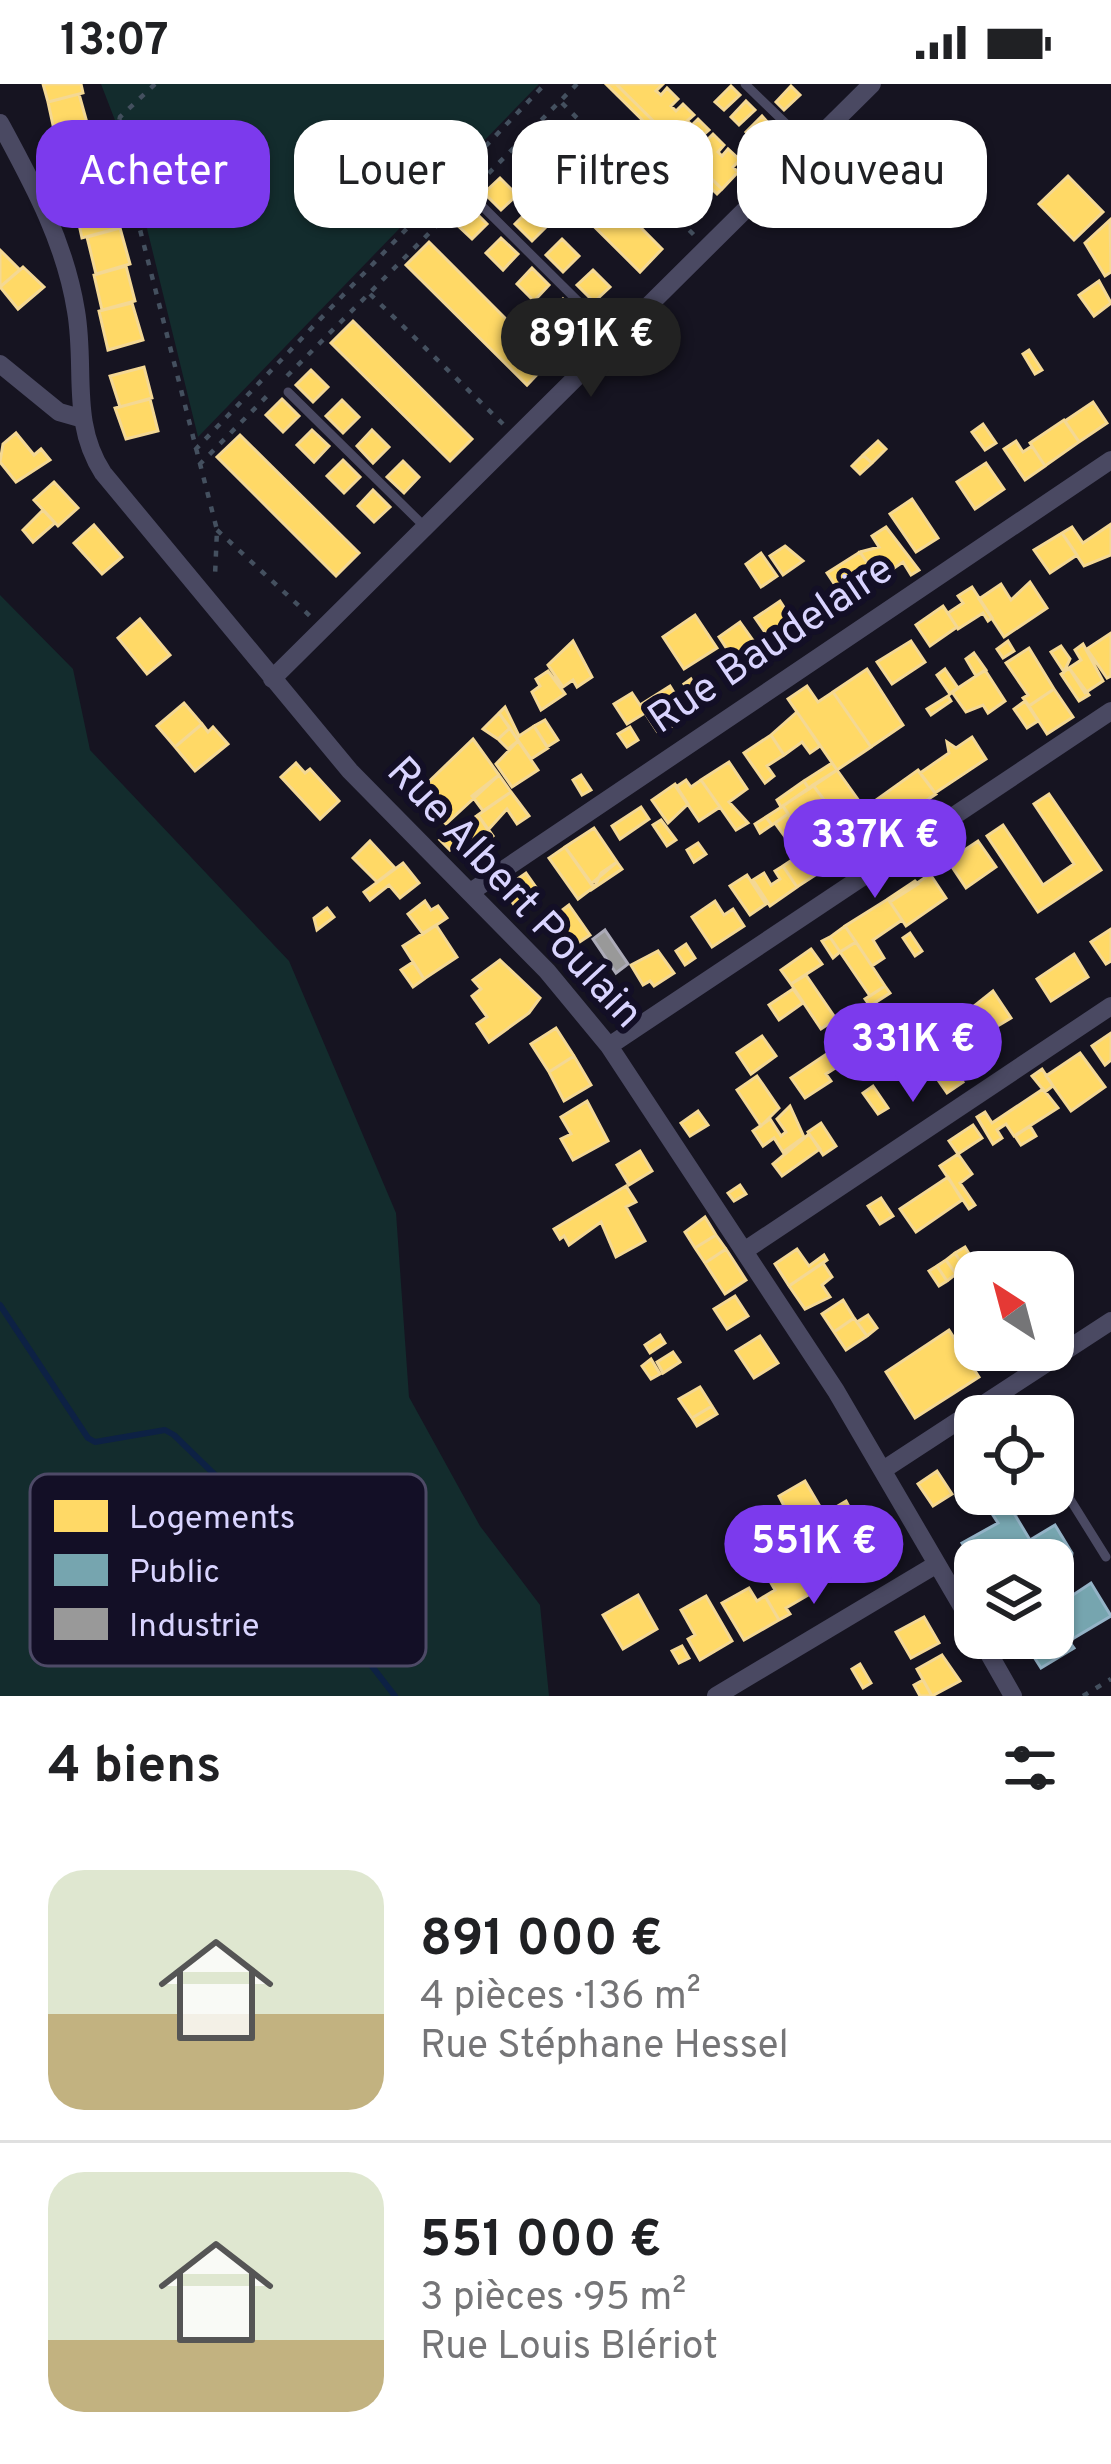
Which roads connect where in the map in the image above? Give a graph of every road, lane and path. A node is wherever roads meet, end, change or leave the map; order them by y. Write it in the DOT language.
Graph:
graph roads {
  1 [pos="154,84"];
  2 [pos="545,84"];
  3 [pos="577,84"];
  4 [pos="746,84"];
  5 [pos="872,84"];
  6 [pos="560,102"];
  7 [pos="783,120"];
  8 [pos="835,120"];
  9 [pos="0,123"];
  10 [pos="488,212"];
  11 [pos="737,217"];
  12 [pos="706,248"];
  13 [pos="369,293"];
  14 [pos="615,338"];
  15 [pos="0,364"];
  16 [pos="288,392"];
  17 [pos="80,418"];
  18 [pos="516,437"];
  19 [pos="195,450"];
  20 [pos="1111,460"];
  21 [pos="199,465"];
  22 [pos="425,526"];
  23 [pos="217,530"];
  24 [pos="204,597"];
  25 [pos="323,628"];
  26 [pos="272,679"];
  27 [pos="1111,711"];
  28 [pos="472,891"];
  29 [pos="1111,1006"];
  30 [pos="609,1046"];
  31 [pos="747,1249"];
  32 [pos="1110,1323"];
  33 [pos="1002,1391"];
  34 [pos="1005,1395"];
  35 [pos="883,1470"];
  36 [pos="1074,1506"];
  37 [pos="1106,1557"];
  38 [pos="938,1564"];
  39 [pos="954,1592"];
  40 [pos="992,1659"];
  41 [pos="1111,1679"];
  42 [pos="716,1696"];
  43 [pos="1013,1696"];
  44 [pos="1083,1696"];
  1 -- 19 [label="path"];
  2 -- 19 [label="path"];
  3 -- 6 [label="path"];
  4 -- 7 [label="lane"];
  5 -- 8 [label="street"];
  6 -- 12 [label="path"];
  6 -- 13 [label="path"];
  9 -- 17 [label="street"];
  10 -- 14 [label="lane"];
  11 -- 12 [label="street"];
  12 -- 14 [label="street"];
  13 -- 18 [label="path"];
  13 -- 21 [label="path"];
  14 -- 18 [label="street"];
  15 -- 17 [label="street"];
  16 -- 22 [label="lane"];
  17 -- 24 [label="street, Rue Albert Poulain"];
  18 -- 22 [label="street"];
  19 -- 21 [label="path"];
  20 -- 28 [label="street, Rue Baudelaire"];
  21 -- 23 [label="path"];
  22 -- 25 [label="street"];
  23 -- 24 [label="path"];
  23 -- 25 [label="path"];
  24 -- 26 [label="street, Rue Albert Poulain"];
  25 -- 26 [label="street"];
  26 -- 28 [label="street, Rue Albert Poulain"];
  27 -- 30 [label="street"];
  28 -- 30 [label="street, Rue Albert Poulain"];
  29 -- 31 [label="street"];
  30 -- 31 [label="street, Rue Albert Poulain"];
  31 -- 35 [label="street, Rue Albert Poulain"];
  32 -- 33 [label="street"];
  33 -- 34 [label="lane"];
  33 -- 35 [label="street"];
  35 -- 38 [label="street, Rue Albert Poulain"];
  36 -- 37 [label="lane"];
  38 -- 39 [label="street, Rue Albert Poulain"];
  38 -- 42 [label="street"];
  40 -- 43 [label="street"];
  41 -- 44 [label="path"];
}
